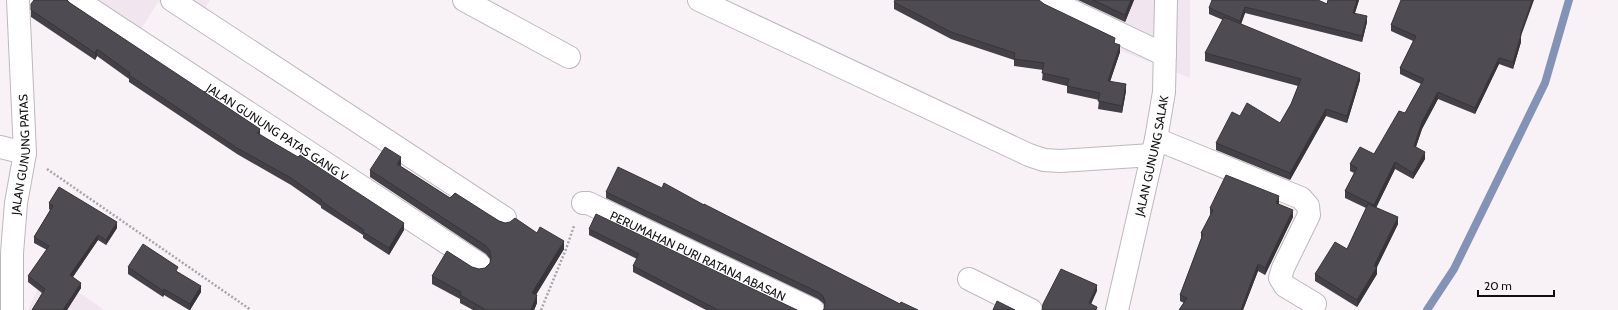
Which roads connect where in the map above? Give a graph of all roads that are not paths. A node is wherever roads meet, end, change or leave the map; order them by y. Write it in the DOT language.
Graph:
graph roads {
  1 [pos="18,0"];
  2 [pos="77,0"];
  3 [pos="172,0"];
  4 [pos="464,0"];
  5 [pos="699,0"];
  6 [pos="1049,0"];
  7 [pos="1166,0"];
  8 [pos="1165,55"];
  9 [pos="569,57"];
  10 [pos="0,147"];
  11 [pos="1154,147"];
  12 [pos="25,154"];
  13 [pos="582,203"];
  14 [pos="505,218"];
  15 [pos="479,264"];
  16 [pos="969,279"];
  17 [pos="1314,304"];
  18 [pos="12,310"];
  19 [pos="813,310"];
  20 [pos="1031,310"];
  21 [pos="1117,310"];
  1 -- 12 [label="street, JALAN GUNUNG PATAS"];
  2 -- 15 [label="street, JALAN GUNUNG PATAS GANG V"];
  3 -- 14 [label="street"];
  4 -- 9 [label="street"];
  5 -- 11 [label="street"];
  6 -- 8 [label="street"];
  7 -- 8 [label="street, JALAN GUNUNG SALAK"];
  8 -- 11 [label="street, JALAN GUNUNG SALAK"];
  10 -- 12 [label="street"];
  11 -- 17 [label="street"];
  11 -- 21 [label="street, JALAN GUNUNG SALAK"];
  12 -- 18 [label="street, JALAN GUNUNG PATAS"];
  13 -- 19 [label="street, PERUMAHAN PURI RATANA ABASAN"];
  16 -- 20 [label="street"];
}
